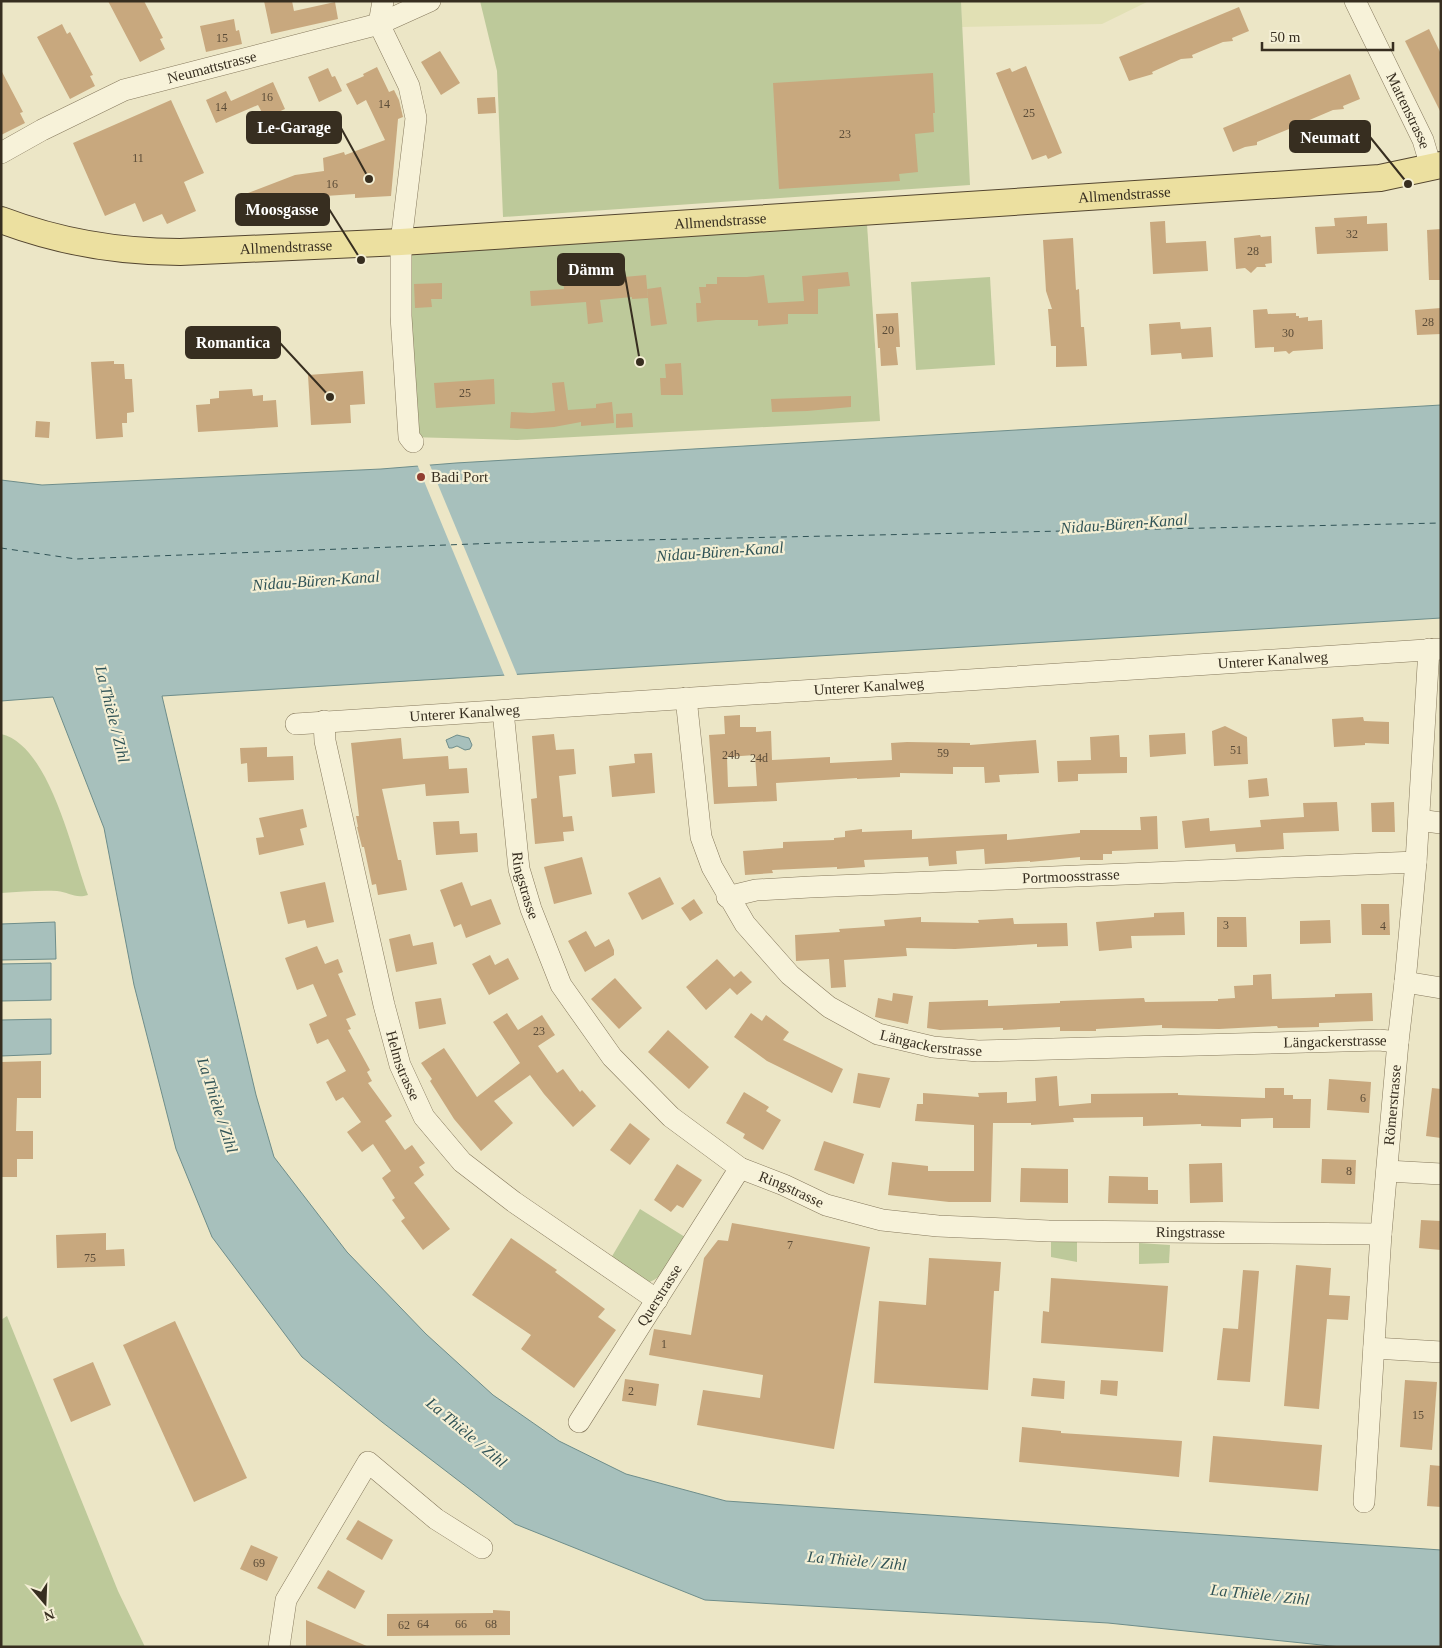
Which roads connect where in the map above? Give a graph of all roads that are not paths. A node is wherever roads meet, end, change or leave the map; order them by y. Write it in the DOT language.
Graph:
graph roads {
  1 [pos="383,1"];
  2 [pos="430,1"];
  3 [pos="1355,1"];
  4 [pos="379,24"];
  5 [pos="1,153"];
  6 [pos="1436,166"];
  7 [pos="1,220"];
  8 [pos="402,242"];
  9 [pos="413,442"];
  10 [pos="1435,649"];
  11 [pos="686,698"];
  12 [pos="503,711"];
  13 [pos="324,721"];
  14 [pos="296,724"];
  15 [pos="1419,820"];
  16 [pos="1441,823"];
  17 [pos="1416,862"];
  18 [pos="727,897"];
  19 [pos="1405,982"];
  20 [pos="1441,988"];
  21 [pos="1398,1042"];
  22 [pos="740,1168"];
  23 [pos="1387,1171"];
  24 [pos="1441,1174"];
  25 [pos="1381,1234"];
  26 [pos="657,1300"];
  27 [pos="1374,1348"];
  28 [pos="1441,1352"];
  29 [pos="580,1422"];
  30 [pos="1364,1502"];
  31 [pos="482,1548"];
  32 [pos="279,1647"];
  1 -- 4 [label="street"];
  2 -- 4 [label="street, Neumattstrasse"];
  3 -- 6 [label="street, Mattenstrasse"];
  4 -- 5 [label="street, Neumattstrasse"];
  4 -- 8 [label="street"];
  6 -- 8 [label="main road, Allmendstrasse"];
  7 -- 8 [label="main road, Allmendstrasse"];
  8 -- 9 [label="street"];
  10 -- 11 [label="street, Unterer Kanalweg"];
  10 -- 15 [label="street, Römerstrasse"];
  11 -- 12 [label="street, Unterer Kanalweg"];
  11 -- 18 [label="street, Längackerstrasse"];
  12 -- 13 [label="street, Unterer Kanalweg"];
  12 -- 22 [label="street, Ringstrasse"];
  13 -- 14 [label="street, Unterer Kanalweg"];
  13 -- 26 [label="street, Helmstrasse"];
  15 -- 16 [label="street"];
  15 -- 17 [label="street, Römerstrasse"];
  17 -- 18 [label="street, Portmoosstrasse"];
  17 -- 19 [label="street, Römerstrasse"];
  18 -- 21 [label="street, Längackerstrasse"];
  19 -- 20 [label="street"];
  19 -- 21 [label="street, Römerstrasse"];
  21 -- 23 [label="street, Römerstrasse"];
  22 -- 25 [label="street, Ringstrasse"];
  22 -- 26 [label="street, Querstrasse"];
  23 -- 24 [label="street"];
  23 -- 25 [label="street, Römerstrasse"];
  25 -- 27 [label="street, Römerstrasse"];
  26 -- 29 [label="street, Querstrasse"];
  27 -- 28 [label="street"];
  27 -- 30 [label="street, Römerstrasse"];
  31 -- 32 [label="street"];
}
